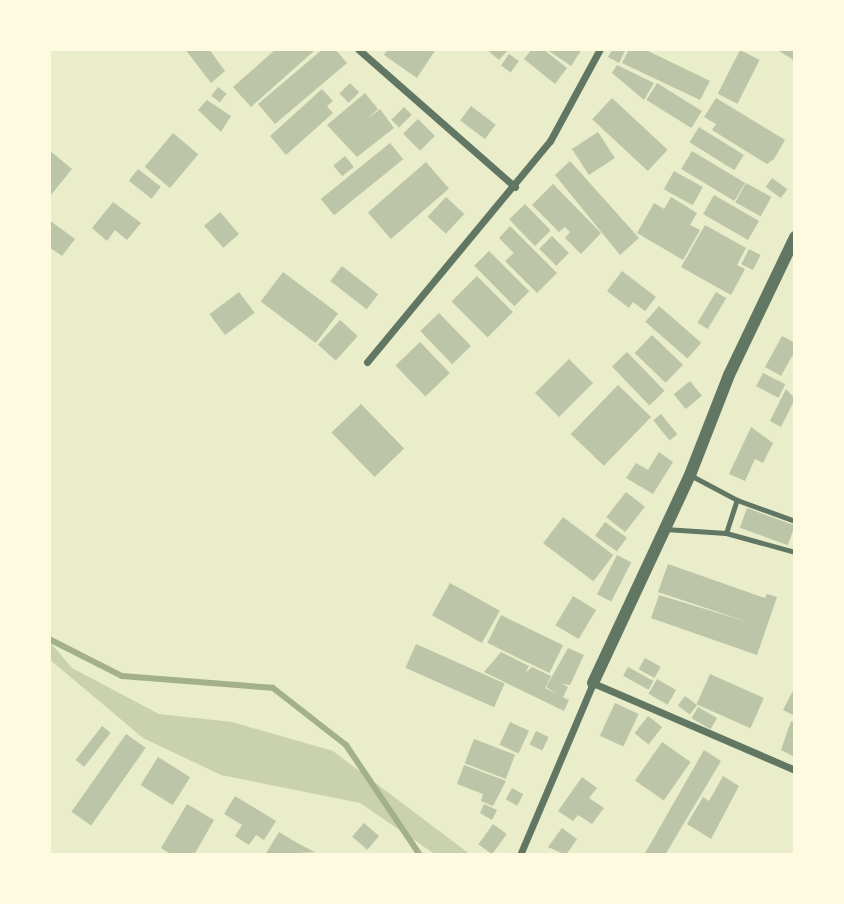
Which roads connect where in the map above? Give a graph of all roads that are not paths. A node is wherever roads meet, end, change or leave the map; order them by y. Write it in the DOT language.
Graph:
graph roads {
  1 [pos="358,49"];
  2 [pos="600,49"];
  3 [pos="515,187"];
  4 [pos="795,237"];
  5 [pos="367,362"];
  6 [pos="690,475"];
  7 [pos="737,499"];
  8 [pos="795,521"];
  9 [pos="665,528"];
  10 [pos="726,533"];
  11 [pos="795,552"];
  12 [pos="593,682"];
  13 [pos="795,770"];
  14 [pos="520,855"];
  1 -- 3 [label="street"];
  2 -- 3 [label="street"];
  3 -- 5 [label="street"];
  4 -- 6 [label="street"];
  6 -- 7 [label="lane"];
  6 -- 9 [label="street"];
  7 -- 8 [label="lane"];
  7 -- 10 [label="lane"];
  9 -- 10 [label="lane"];
  9 -- 12 [label="street"];
  10 -- 11 [label="lane"];
  12 -- 13 [label="street"];
  12 -- 14 [label="street"];
}
